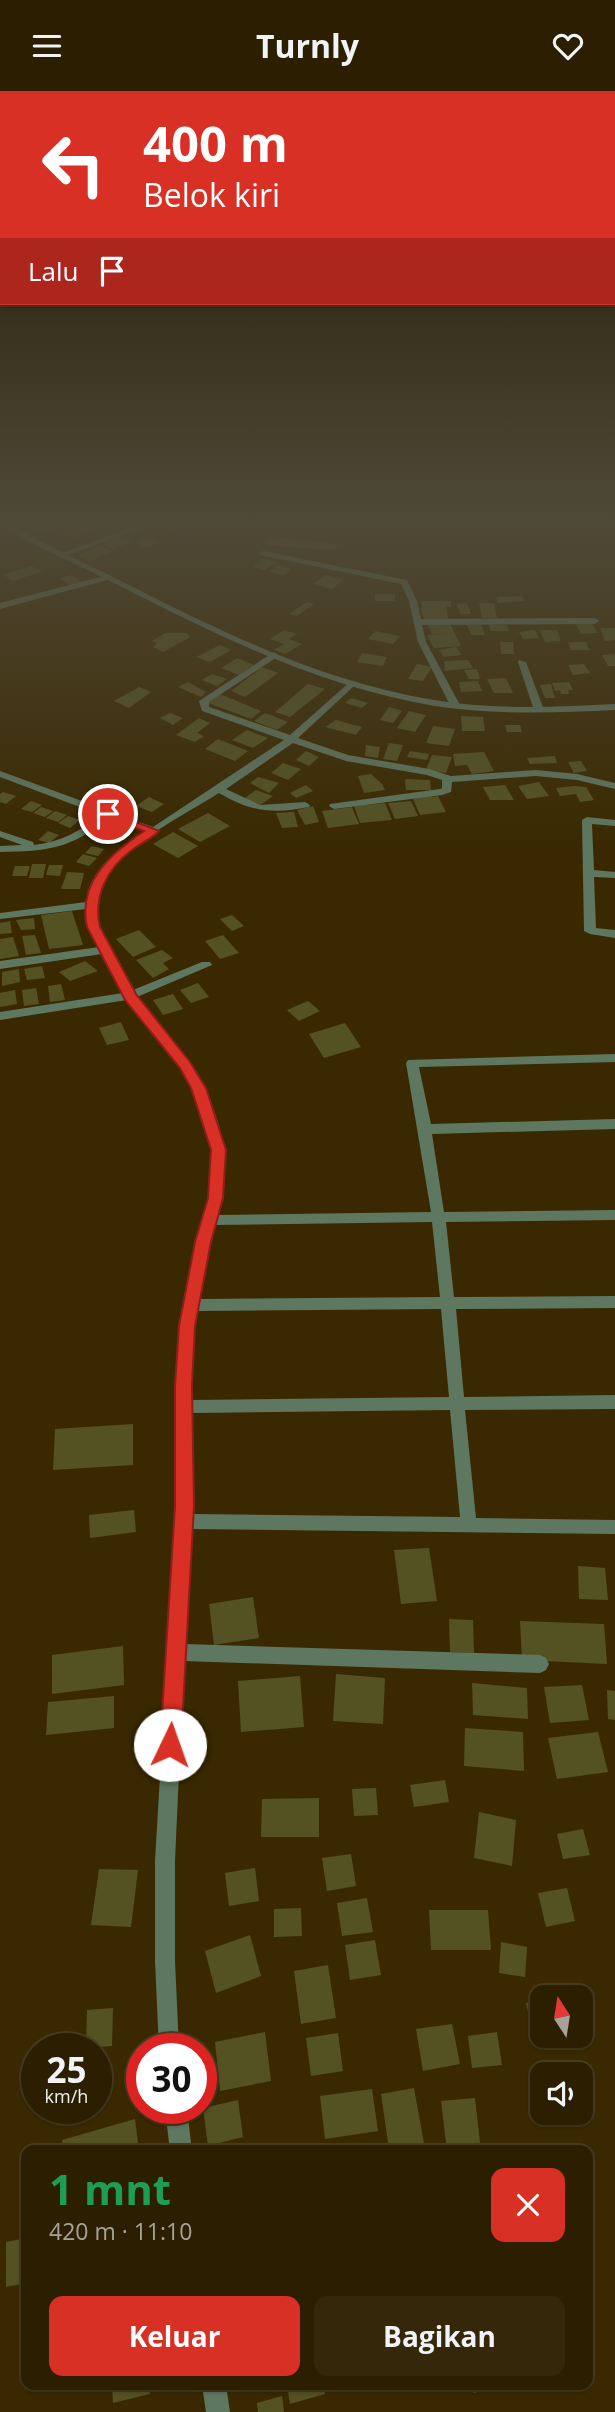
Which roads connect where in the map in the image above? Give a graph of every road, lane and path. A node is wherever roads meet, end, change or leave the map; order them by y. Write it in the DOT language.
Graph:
graph roads {
  1 [pos="211,628"];
  2 [pos="419,628"];
  3 [pos="274,655"];
  4 [pos="522,662"];
  5 [pos="351,684"];
  6 [pos="455,705"];
  7 [pos="615,707"];
  8 [pos="540,710"];
  9 [pos="293,738"];
  10 [pos="0,774"];
  11 [pos="447,778"];
  12 [pos="615,786"];
  13 [pos="219,789"];
  14 [pos="305,805"];
  15 [pos="334,806"];
  16 [pos="108,814"];
  17 [pos="615,823"];
  18 [pos="153,831"];
  19 [pos="0,834"];
  20 [pos="40,848"];
  21 [pos="0,849"];
  22 [pos="588,873"];
  23 [pos="615,875"];
  24 [pos="91,905"];
  25 [pos="0,916"];
  26 [pos="615,934"];
  27 [pos="103,950"];
  28 [pos="0,965"];
  29 [pos="206,965"];
  30 [pos="130,996"];
  31 [pos="0,1016"];
  32 [pos="615,1058"];
  33 [pos="615,1124"];
  34 [pos="427,1129"];
  35 [pos="615,1215"];
  36 [pos="440,1217"];
  37 [pos="209,1220"];
  38 [pos="446,1302"];
  39 [pos="615,1302"];
  40 [pos="191,1305"];
  41 [pos="615,1402"];
  42 [pos="456,1404"];
  43 [pos="184,1407"];
  44 [pos="183,1521"];
  45 [pos="469,1525"];
  46 [pos="615,1527"];
  47 [pos="176,1652"];
  48 [pos="540,1664"];
  49 [pos="168,2033"];
  50 [pos="178,2124"];
  51 [pos="180,2145"];
  52 [pos="215,2390"];
  53 [pos="218,2412"];
  1 -- 3 [label="street"];
  2 -- 6 [label="street"];
  3 -- 5 [label="street"];
  3 -- 9 [label="street"];
  4 -- 8 [label="street"];
  5 -- 6 [label="street"];
  5 -- 9 [label="street"];
  6 -- 8 [label="street"];
  7 -- 8 [label="street"];
  9 -- 11 [label="street"];
  9 -- 13 [label="street"];
  10 -- 16 [label="street"];
  11 -- 12 [label="street"];
  11 -- 15 [label="street"];
  13 -- 14 [label="street"];
  13 -- 18 [label="street"];
  16 -- 18 [label="street"];
  16 -- 20 [label="street"];
  17 -- 22 [label="street"];
  18 -- 24 [label="street"];
  19 -- 20 [label="street"];
  20 -- 21 [label="street"];
  22 -- 23 [label="street"];
  22 -- 26 [label="street"];
  24 -- 25 [label="street"];
  24 -- 27 [label="street"];
  27 -- 28 [label="street"];
  27 -- 30 [label="street"];
  29 -- 30 [label="street"];
  30 -- 31 [label="street"];
  30 -- 37 [label="street"];
  32 -- 34 [label="street"];
  33 -- 34 [label="street"];
  34 -- 36 [label="street"];
  35 -- 36 [label="street"];
  36 -- 37 [label="street"];
  36 -- 38 [label="street"];
  37 -- 40 [label="street"];
  38 -- 39 [label="street"];
  38 -- 40 [label="street"];
  38 -- 42 [label="street"];
  40 -- 43 [label="street"];
  41 -- 42 [label="street"];
  42 -- 43 [label="street"];
  42 -- 45 [label="street"];
  43 -- 44 [label="street"];
  44 -- 45 [label="street"];
  44 -- 47 [label="street"];
  45 -- 46 [label="street"];
  47 -- 48 [label="street"];
  47 -- 49 [label="street"];
  50 -- 51 [label="street"];
  52 -- 53 [label="street"];
}
